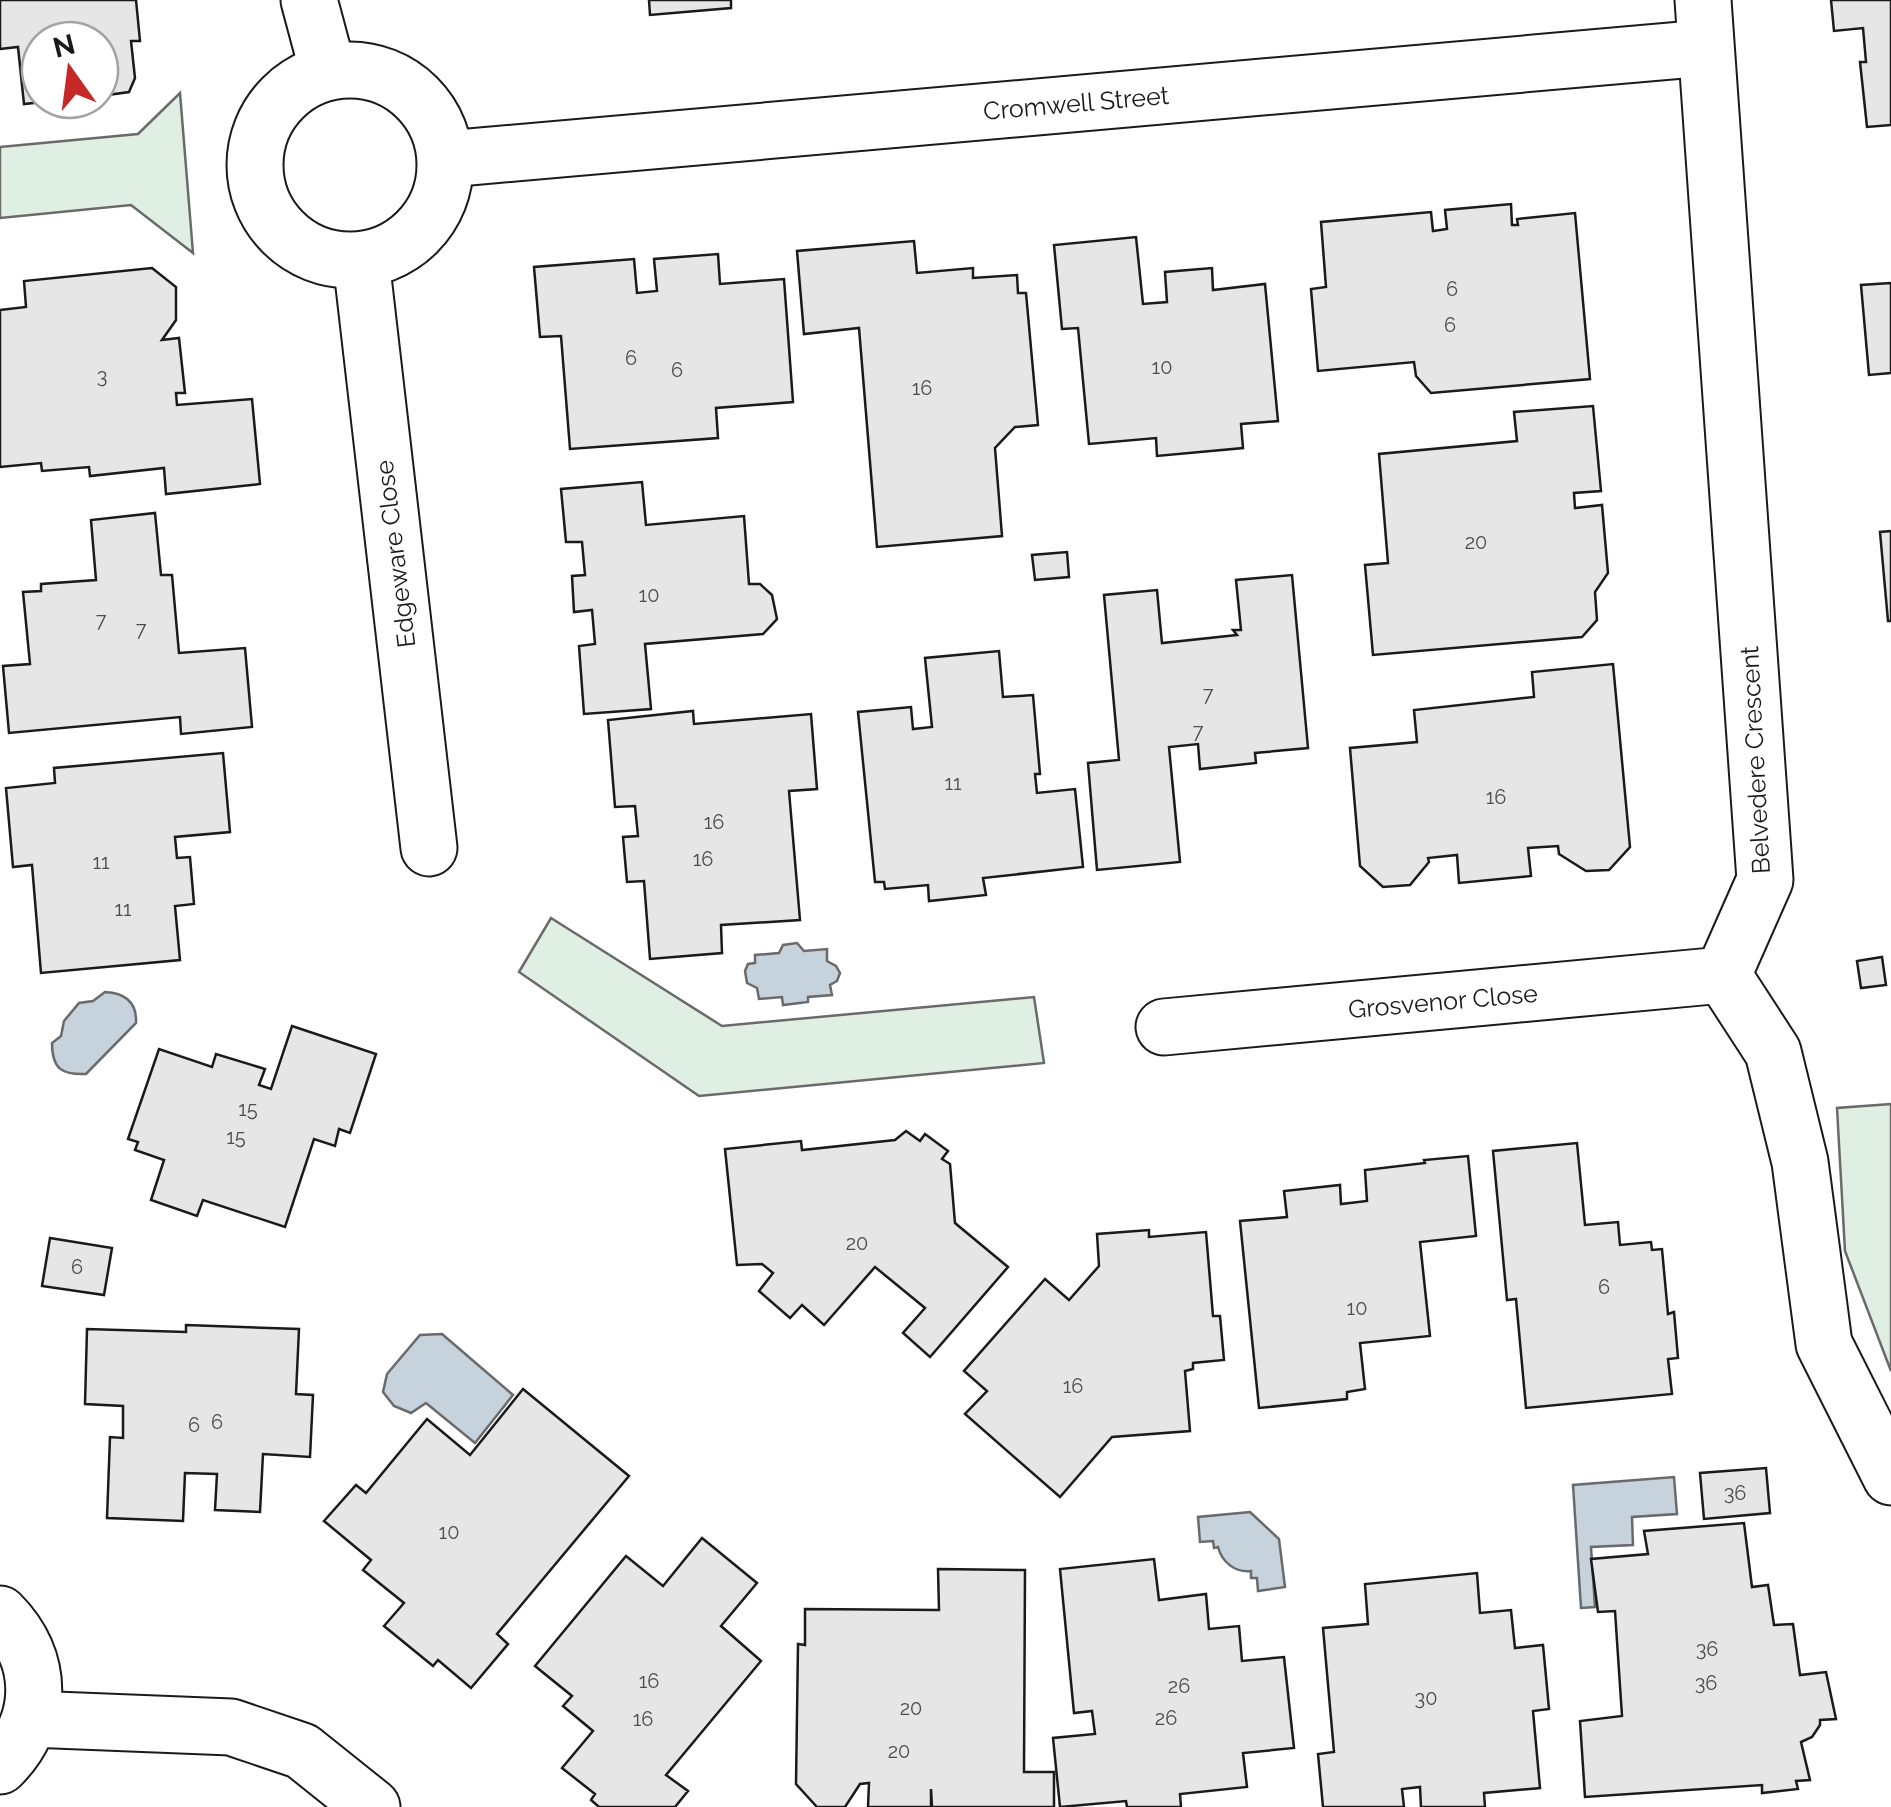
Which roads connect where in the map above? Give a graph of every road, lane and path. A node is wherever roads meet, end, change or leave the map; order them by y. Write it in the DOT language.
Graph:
graph roads {
  1 [pos="309,0"];
  2 [pos="1704,24"];
  3 [pos="328,72"];
  4 [pos="446,159"];
  5 [pos="361,260"];
  6 [pos="429,848"];
  7 [pos="1723,976"];
  8 [pos="1164,1028"];
  9 [pos="1891,1477"];
  10 [pos="0,1614"];
  11 [pos="30,1719"];
  12 [pos="0,1766"];
  13 [pos="372,1807"];
  1 -- 3 [label="street"];
  2 -- 4 [label="street, Cromwell Street"];
  2 -- 7 [label="street, Belvedere Crescent"];
  3 -- 4 [label="street"];
  3 -- 5 [label="street"];
  4 -- 5 [label="street"];
  5 -- 6 [label="street, Edgeware Close"];
  7 -- 8 [label="street, Grosvenor Close"];
  7 -- 9 [label="street"];
  10 -- 11 [label="street"];
  11 -- 12 [label="street"];
  11 -- 13 [label="street"];
}
